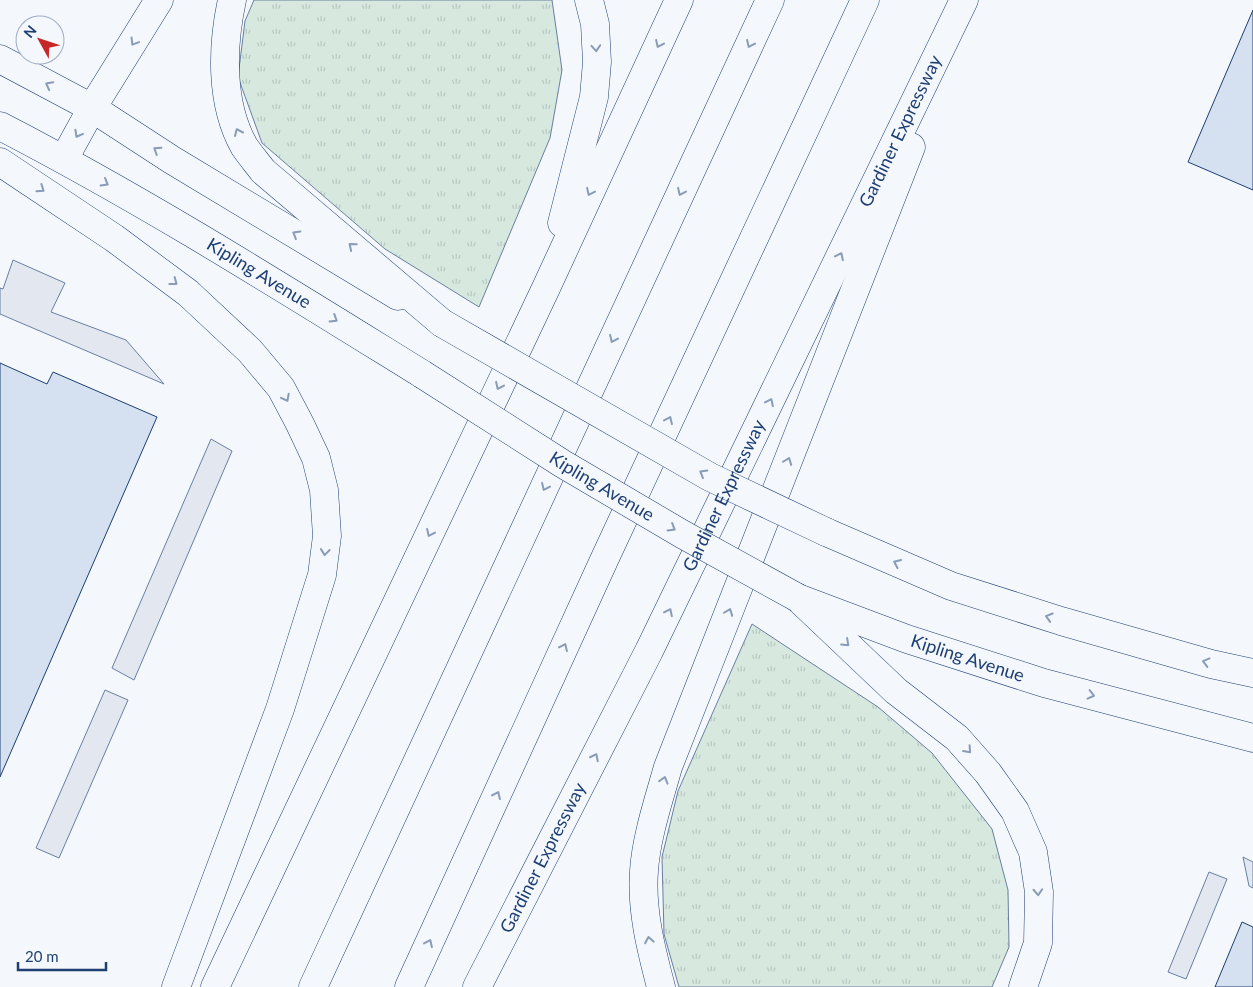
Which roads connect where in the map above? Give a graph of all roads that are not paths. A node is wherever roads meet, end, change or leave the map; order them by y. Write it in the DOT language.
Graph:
graph roads {
  1 [pos="159,0"];
  2 [pos="232,0"];
  3 [pos="588,0"];
  4 [pos="679,0"];
  5 [pos="770,0"];
  6 [pos="865,0"];
  7 [pos="964,0"];
  8 [pos="969,0"];
  9 [pos="0,59"];
  10 [pos="92,108"];
  11 [pos="0,126"];
  12 [pos="64,159"];
  13 [pos="0,162"];
  14 [pos="546,288"];
  15 [pos="442,323"];
  16 [pos="798,598"];
  17 [pos="1253,673"];
  18 [pos="1253,738"];
  19 [pos="176,987"];
  20 [pos="215,987"];
  21 [pos="313,987"];
  22 [pos="409,987"];
  23 [pos="477,987"];
  24 [pos="661,987"];
  25 [pos="1023,987"];
  1 -- 10 [label="main road, one-way"];
  15 -- 2 [label="main road, one-way"];
  3 -- 14 [label="main road, one-way"];
  4 -- 14 [label="main road, one-way"];
  5 -- 21 [label="main road, one-way"];
  22 -- 6 [label="main road, one-way"];
  23 -- 7 [label="main road, Gardiner Expressway, one-way"];
  24 -- 8 [label="main road, one-way"];
  10 -- 9 [label="main road, one-way"];
  10 -- 12 [label="main road, one-way"];
  15 -- 10 [label="main road, one-way"];
  11 -- 12 [label="main road, Kipling Avenue"];
  12 -- 16 [label="main road, Kipling Avenue, one-way, bridge"];
  13 -- 19 [label="main road, one-way"];
  14 -- 20 [label="main road, one-way"];
  17 -- 15 [label="main road, one-way, bridge"];
  16 -- 18 [label="main road, Kipling Avenue, one-way"];
  16 -- 25 [label="main road, one-way"];
}
